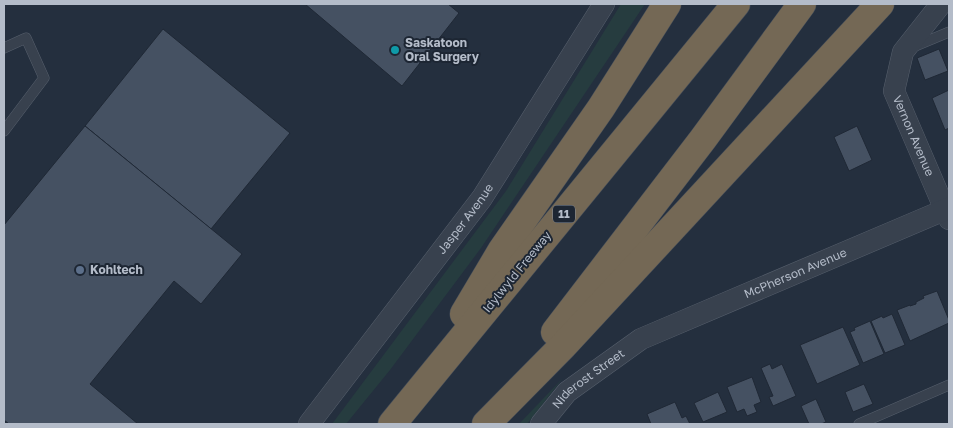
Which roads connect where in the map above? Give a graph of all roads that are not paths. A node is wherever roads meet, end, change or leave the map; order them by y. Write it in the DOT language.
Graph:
graph roads {
  1 [pos="604,4"];
  2 [pos="667,4"];
  3 [pos="736,4"];
  4 [pos="802,4"];
  5 [pos="880,4"];
  6 [pos="941,4"];
  7 [pos="949,32"];
  8 [pos="4,48"];
  9 [pos="903,52"];
  10 [pos="4,131"];
  11 [pos="948,212"];
  12 [pos="641,339"];
  13 [pos="949,385"];
  14 [pos="419,392"];
  15 [pos="309,424"];
  16 [pos="392,424"];
  17 [pos="485,424"];
  18 [pos="541,424"];
  19 [pos="859,424"];
  1 -- 15 [label="street, Jasper Avenue"];
  2 -- 14 [label="highway"];
  3 -- 14 [label="highway, Idylwyld Freeway / 11"];
  4 -- 17 [label="highway"];
  5 -- 17 [label="highway"];
  6 -- 9 [label="street, Vernon Avenue"];
  7 -- 9 [label="lane"];
  8 -- 10 [label="lane"];
  9 -- 11 [label="street, Vernon Avenue"];
  11 -- 12 [label="street, McPherson Avenue"];
  12 -- 18 [label="street, Niderost Street"];
  13 -- 19 [label="lane"];
  14 -- 16 [label="highway, Idylwyld Freeway / 11"];
}
